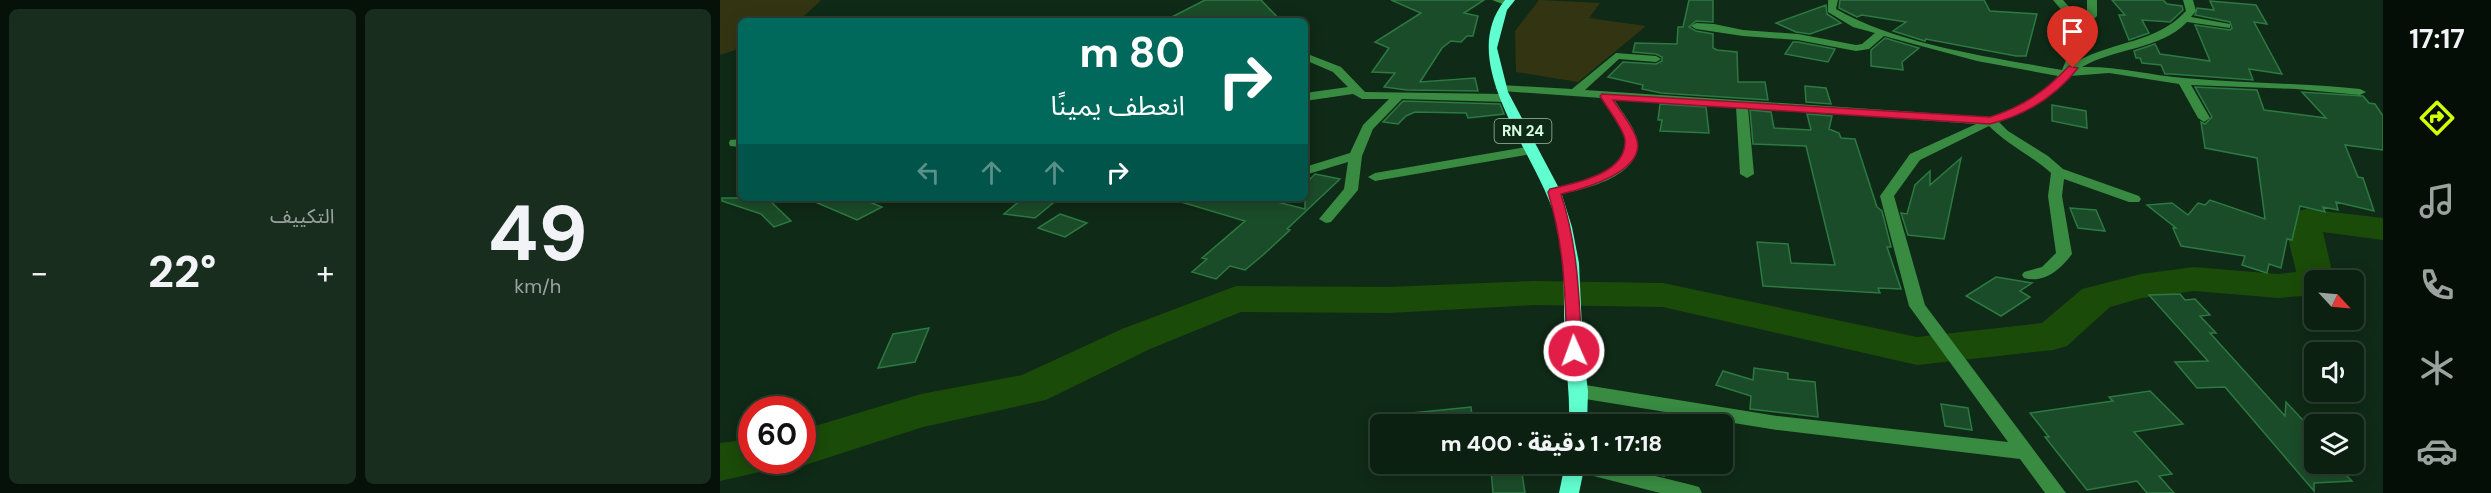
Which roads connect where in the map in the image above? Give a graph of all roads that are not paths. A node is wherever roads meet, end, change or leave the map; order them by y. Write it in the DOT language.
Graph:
graph roads {
  1 [pos="1821,0"];
  2 [pos="2058,0"];
  3 [pos="2092,0"];
  4 [pos="2188,0"];
  5 [pos="1505,1"];
  6 [pos="1832,5"];
  7 [pos="2186,19"];
  8 [pos="1696,26"];
  9 [pos="2080,26"];
  10 [pos="2226,26"];
  11 [pos="1882,33"];
  12 [pos="1308,57"];
  13 [pos="1656,59"];
  14 [pos="2066,74"];
  15 [pos="2183,81"];
  16 [pos="1354,90"];
  17 [pos="2360,92"];
  18 [pos="1503,93"];
  19 [pos="1575,93"];
  20 [pos="1606,96"];
  21 [pos="1308,97"];
  22 [pos="1398,97"];
  23 [pos="1742,104"];
  24 [pos="2204,118"];
  25 [pos="1990,121"];
  26 [pos="1532,150"];
  27 [pos="1354,156"];
  28 [pos="1308,170"];
  29 [pos="2058,172"];
  30 [pos="1747,174"];
  31 [pos="1375,177"];
  32 [pos="1554,192"];
  33 [pos="2134,199"];
  34 [pos="1326,219"];
  35 [pos="2030,275"];
  36 [pos="1579,391"];
  37 [pos="1578,414"];
  38 [pos="2026,452"];
  39 [pos="1574,474"];
  40 [pos="1617,474"];
  41 [pos="1569,493"];
  42 [pos="1692,493"];
  43 [pos="2056,493"];
  1 -- 6 [label="street"];
  2 -- 9 [label="street"];
  3 -- 9 [label="street"];
  4 -- 7 [label="street"];
  5 -- 18 [label="main road, RN 24"];
  6 -- 11 [label="street"];
  7 -- 10 [label="street"];
  7 -- 14 [label="street"];
  8 -- 11 [label="street"];
  9 -- 14 [label="street"];
  11 -- 14 [label="street"];
  12 -- 16 [label="street"];
  13 -- 19 [label="street"];
  14 -- 15 [label="street"];
  14 -- 25 [label="street"];
  15 -- 17 [label="street"];
  15 -- 24 [label="street"];
  16 -- 21 [label="street"];
  16 -- 22 [label="street"];
  18 -- 19 [label="street"];
  18 -- 22 [label="street"];
  18 -- 26 [label="main road, RN 24"];
  19 -- 20 [label="street"];
  20 -- 23 [label="street"];
  20 -- 32 [label="street"];
  22 -- 27 [label="street"];
  23 -- 25 [label="street"];
  23 -- 30 [label="street"];
  25 -- 29 [label="street"];
  25 -- 38 [label="street"];
  26 -- 31 [label="street"];
  26 -- 32 [label="main road, RN 24"];
  27 -- 28 [label="street"];
  27 -- 34 [label="street"];
  29 -- 33 [label="street"];
  29 -- 35 [label="street"];
  32 -- 36 [label="main road, RN 24"];
  36 -- 37 [label="main road, RN 24"];
  36 -- 38 [label="street"];
  38 -- 43 [label="street"];
  39 -- 41 [label="main road"];
  40 -- 42 [label="street"];
}
